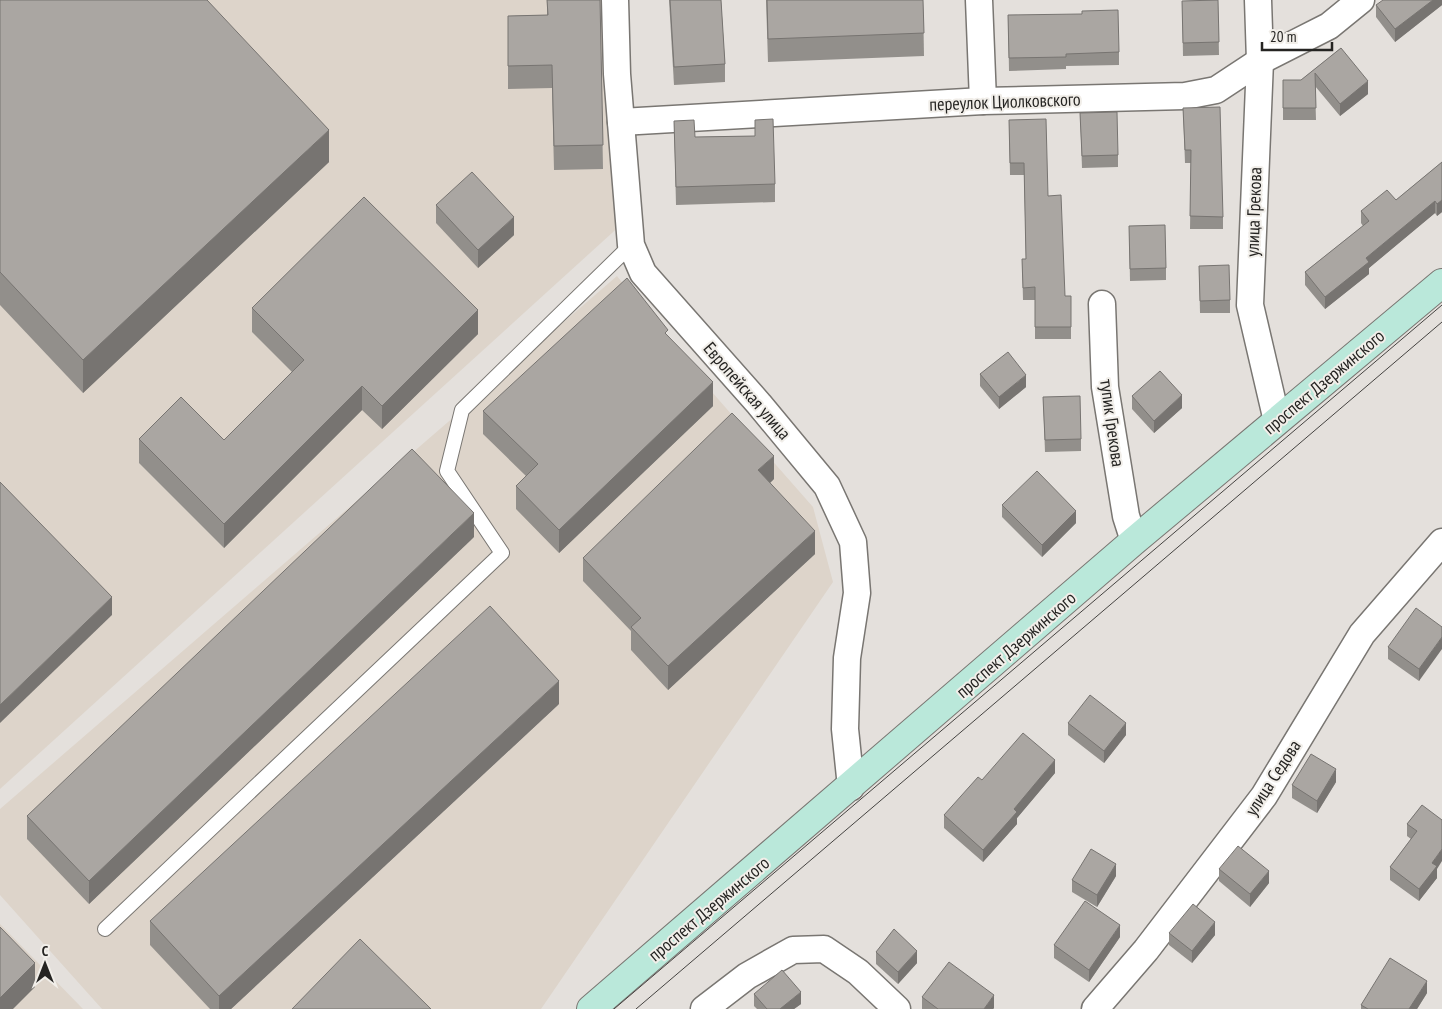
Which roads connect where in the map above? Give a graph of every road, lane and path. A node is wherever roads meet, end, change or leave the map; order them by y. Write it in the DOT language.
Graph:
graph roads {
  1 [pos="614,0"];
  2 [pos="979,0"];
  3 [pos="1258,0"];
  4 [pos="1361,0"];
  5 [pos="1260,61"];
  6 [pos="983,101"];
  7 [pos="621,122"];
  8 [pos="631,245"];
  9 [pos="1442,283"];
  10 [pos="1102,304"];
  11 [pos="1277,421"];
  12 [pos="1134,542"];
  13 [pos="1442,542"];
  14 [pos="851,787"];
  15 [pos="105,929"];
  16 [pos="592,1009"];
  17 [pos="704,1009"];
  18 [pos="897,1009"];
  19 [pos="1094,1009"];
  1 -- 7 [label="street, Европейская улица"];
  2 -- 6 [label="street"];
  3 -- 5 [label="street, улица Грекова"];
  4 -- 5 [label="street, переулок Циолковского"];
  5 -- 6 [label="street, переулок Циолковского"];
  5 -- 11 [label="street, улица Грекова"];
  6 -- 7 [label="street, переулок Циолковского"];
  7 -- 8 [label="street, Европейская улица"];
  8 -- 14 [label="street, Европейская улица"];
  8 -- 15 [label="lane"];
  9 -- 11 [label="main road, проспект Дзержинского"];
  10 -- 12 [label="street, тупик Грекова"];
  11 -- 12 [label="main road, проспект Дзержинского"];
  12 -- 14 [label="main road, проспект Дзержинского"];
  13 -- 19 [label="street, улица Седова"];
  14 -- 16 [label="main road, проспект Дзержинского"];
  17 -- 18 [label="street"];
}
